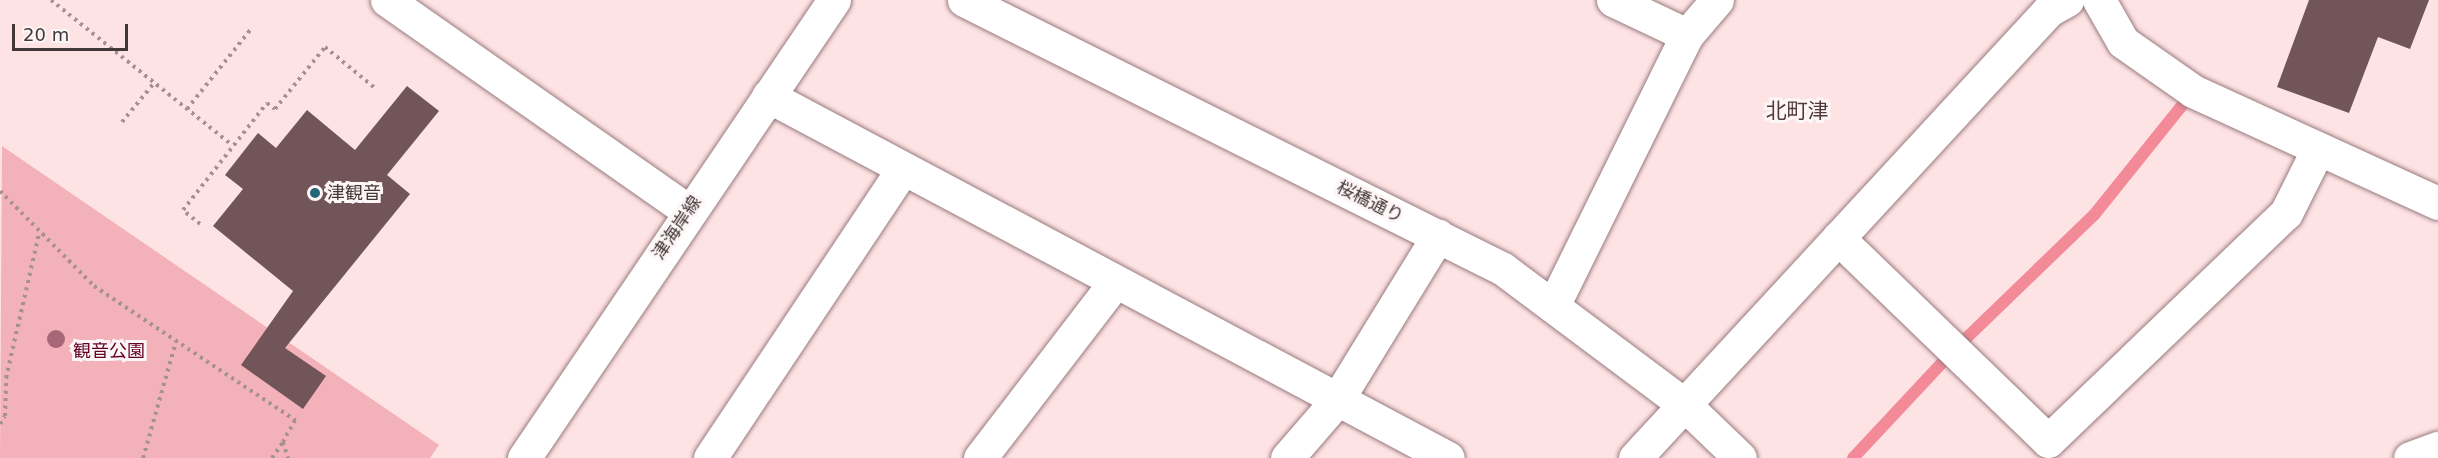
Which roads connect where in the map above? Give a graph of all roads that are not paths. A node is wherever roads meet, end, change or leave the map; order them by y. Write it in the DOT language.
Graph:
graph roads {
  1 [pos="387,0"];
  2 [pos="834,0"];
  3 [pos="964,0"];
  4 [pos="1613,0"];
  5 [pos="1717,0"];
  6 [pos="2067,0"];
  7 [pos="2099,0"];
  8 [pos="1687,35"];
  9 [pos="768,96"];
  10 [pos="2318,149"];
  11 [pos="902,170"];
  12 [pos="2438,203"];
  13 [pos="688,211"];
  14 [pos="1438,236"];
  15 [pos="1838,238"];
  16 [pos="1115,282"];
  17 [pos="1553,306"];
  18 [pos="1337,400"];
  19 [pos="1685,405"];
  20 [pos="2438,448"];
  21 [pos="2057,449"];
  22 [pos="524,458"];
  23 [pos="710,458"];
  24 [pos="980,458"];
  25 [pos="1287,458"];
  26 [pos="1448,458"];
  27 [pos="1635,458"];
  28 [pos="1740,458"];
  29 [pos="2410,458"];
  1 -- 13 [label="street"];
  2 -- 9 [label="street, 津海岸線"];
  3 -- 14 [label="street, 桜橋通り"];
  4 -- 8 [label="street"];
  5 -- 8 [label="street"];
  6 -- 15 [label="street"];
  7 -- 10 [label="street"];
  8 -- 17 [label="street"];
  9 -- 11 [label="street"];
  9 -- 13 [label="street, 津海岸線"];
  10 -- 12 [label="street"];
  10 -- 21 [label="street"];
  11 -- 16 [label="street"];
  11 -- 23 [label="street"];
  13 -- 22 [label="street, 津海岸線"];
  14 -- 17 [label="street, 桜橋通り"];
  14 -- 18 [label="street"];
  15 -- 19 [label="street"];
  15 -- 21 [label="street"];
  16 -- 18 [label="street"];
  16 -- 24 [label="street"];
  17 -- 19 [label="street, 桜橋通り"];
  18 -- 25 [label="street"];
  18 -- 26 [label="street"];
  19 -- 27 [label="street"];
  19 -- 28 [label="street, 桜橋通り"];
  20 -- 29 [label="street"];
}
